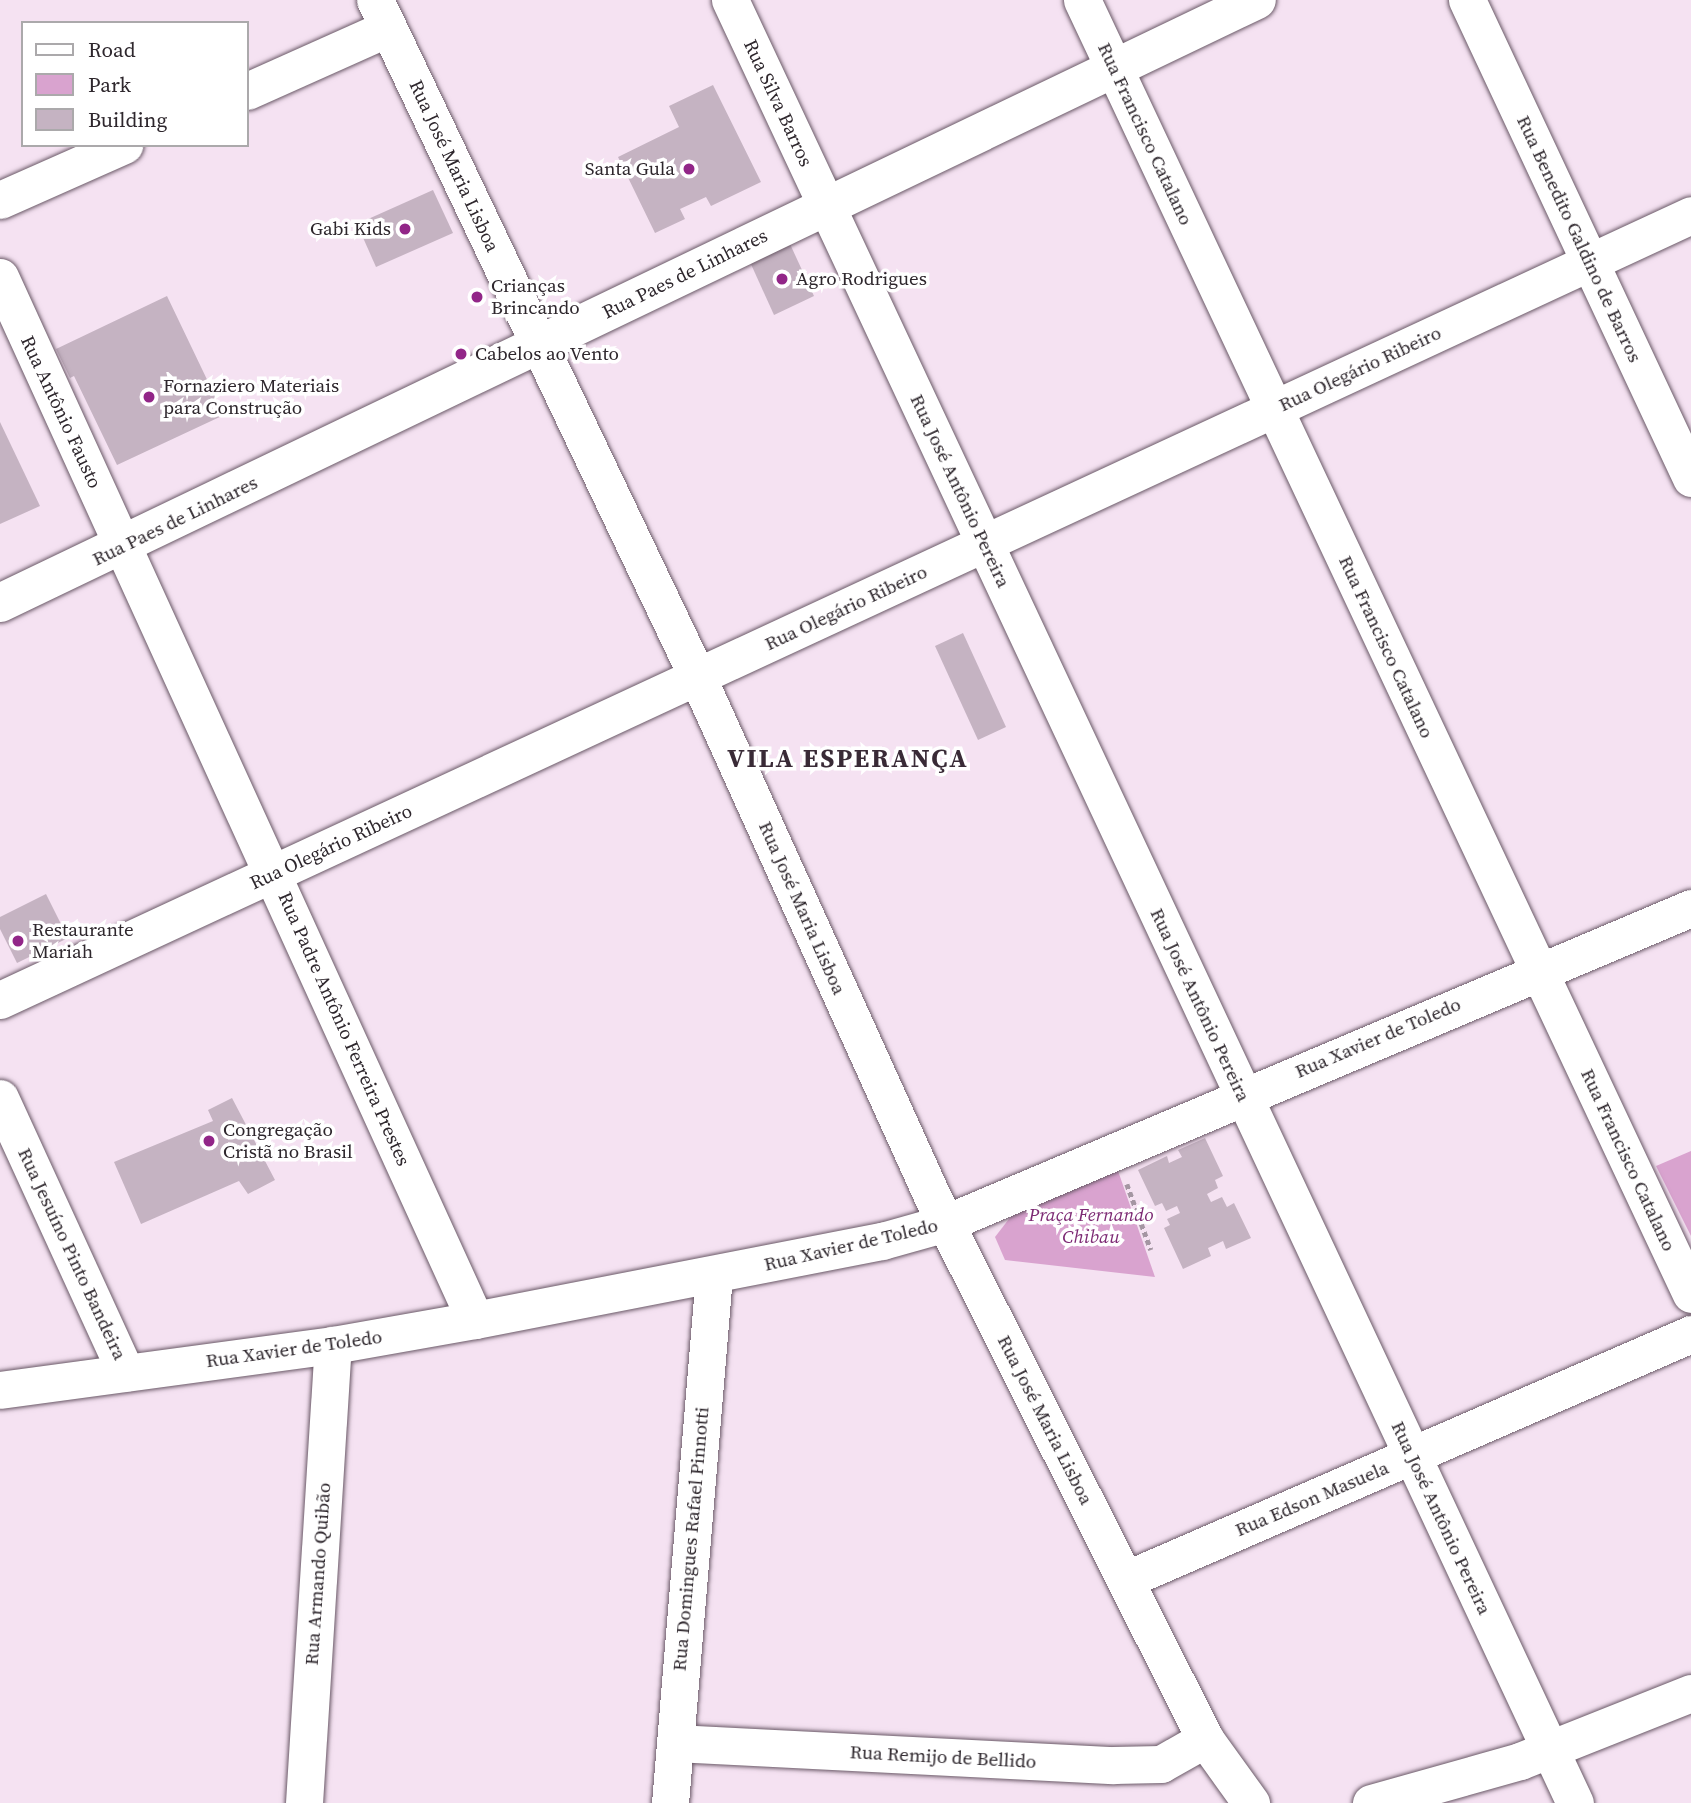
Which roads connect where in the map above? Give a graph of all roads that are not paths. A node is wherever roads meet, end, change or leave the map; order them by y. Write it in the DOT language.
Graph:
graph roads {
  1 [pos="730,0"];
  2 [pos="1082,0"];
  3 [pos="1257,0"];
  4 [pos="1467,0"];
  5 [pos="382,14"];
  6 [pos="1113,70"];
  7 [pos="248,90"];
  8 [pos="119,147"];
  9 [pos="0,200"];
  10 [pos="826,206"];
  11 [pos="1691,215"];
  12 [pos="1590,262"];
  13 [pos="0,278"];
  14 [pos="538,344"];
  15 [pos="1275,408"];
  16 [pos="1691,478"];
  17 [pos="984,544"];
  18 [pos="123,547"];
  19 [pos="0,603"];
  20 [pos="697,676"];
  21 [pos="274,873"];
  22 [pos="1691,908"];
  23 [pos="1537,970"];
  24 [pos="0,1000"];
  25 [pos="1243,1095"];
  26 [pos="0,1098"];
  27 [pos="946,1223"];
  28 [pos="714,1275"];
  29 [pos="1691,1294"];
  30 [pos="475,1320"];
  31 [pos="1691,1334"];
  32 [pos="333,1345"];
  33 [pos="126,1373"];
  34 [pos="0,1390"];
  35 [pos="1412,1455"];
  36 [pos="1125,1580"];
  37 [pos="1691,1693"];
  38 [pos="1205,1738"];
  39 [pos="675,1743"];
  40 [pos="1550,1750"];
  41 [pos="304,1803"];
  42 [pos="670,1803"];
  43 [pos="1251,1803"];
  44 [pos="1371,1803"];
  45 [pos="1575,1803"];
  1 -- 10 [label="street, Rua Silva Barros"];
  2 -- 6 [label="street, Rua Francisco Catalano"];
  3 -- 6 [label="street, Rua Paes de Linhares"];
  4 -- 12 [label="street, Rua Benedito Galdino de Barros"];
  5 -- 7 [label="street"];
  5 -- 14 [label="street, Rua José Maria Lisboa"];
  6 -- 10 [label="street, Rua Paes de Linhares"];
  6 -- 15 [label="street, Rua Francisco Catalano"];
  8 -- 9 [label="street"];
  10 -- 14 [label="street, Rua Paes de Linhares"];
  10 -- 17 [label="street, Rua José Antônio Pereira"];
  11 -- 12 [label="street, Rua Olegário Ribeiro"];
  12 -- 15 [label="street, Rua Olegário Ribeiro"];
  12 -- 16 [label="street, Rua Benedito Galdino de Barros"];
  13 -- 18 [label="street, Rua Antônio Fausto"];
  14 -- 18 [label="street, Rua Paes de Linhares"];
  14 -- 20 [label="street, Rua José Maria Lisboa"];
  15 -- 17 [label="street, Rua Olegário Ribeiro"];
  15 -- 23 [label="street, Rua Francisco Catalano"];
  17 -- 20 [label="street, Rua Olegário Ribeiro"];
  17 -- 25 [label="street, Rua José Antônio Pereira"];
  18 -- 19 [label="street, Rua Paes de Linhares"];
  18 -- 21 [label="street, Rua Padre Antônio Ferreira Prestes"];
  20 -- 21 [label="street, Rua Olegário Ribeiro"];
  20 -- 27 [label="street, Rua José Maria Lisboa"];
  21 -- 24 [label="street, Rua Olegário Ribeiro"];
  21 -- 30 [label="street, Rua Padre Antônio Ferreira Prestes"];
  22 -- 23 [label="street, Rua Xavier de Toledo"];
  23 -- 25 [label="street, Rua Xavier de Toledo"];
  23 -- 29 [label="street, Rua Francisco Catalano"];
  25 -- 27 [label="street, Rua Xavier de Toledo"];
  25 -- 35 [label="street, Rua José Antônio Pereira"];
  26 -- 33 [label="street, Rua Jesuíno Pinto Bandeira"];
  27 -- 28 [label="street, Rua Xavier de Toledo"];
  27 -- 36 [label="street, Rua José Maria Lisboa"];
  28 -- 30 [label="street, Rua Xavier de Toledo"];
  28 -- 39 [label="street, Rua Domingues Rafael Pinnotti"];
  30 -- 32 [label="street, Rua Xavier de Toledo"];
  31 -- 35 [label="street, Rua Edson Masuela"];
  32 -- 33 [label="street, Rua Xavier de Toledo"];
  32 -- 41 [label="street, Rua Armando Quibão"];
  33 -- 34 [label="street, Rua Xavier de Toledo"];
  35 -- 36 [label="street, Rua Edson Masuela"];
  35 -- 40 [label="street, Rua José Antônio Pereira"];
  36 -- 38 [label="street, Rua José Maria Lisboa"];
  37 -- 40 [label="street"];
  38 -- 39 [label="street, Rua Remijo de Bellido"];
  38 -- 43 [label="street, Rua José Maria Lisboa"];
  39 -- 42 [label="street, Rua Domingues Rafael Pinnotti"];
  40 -- 44 [label="street"];
  40 -- 45 [label="street, Rua José Antônio Pereira"];
}
